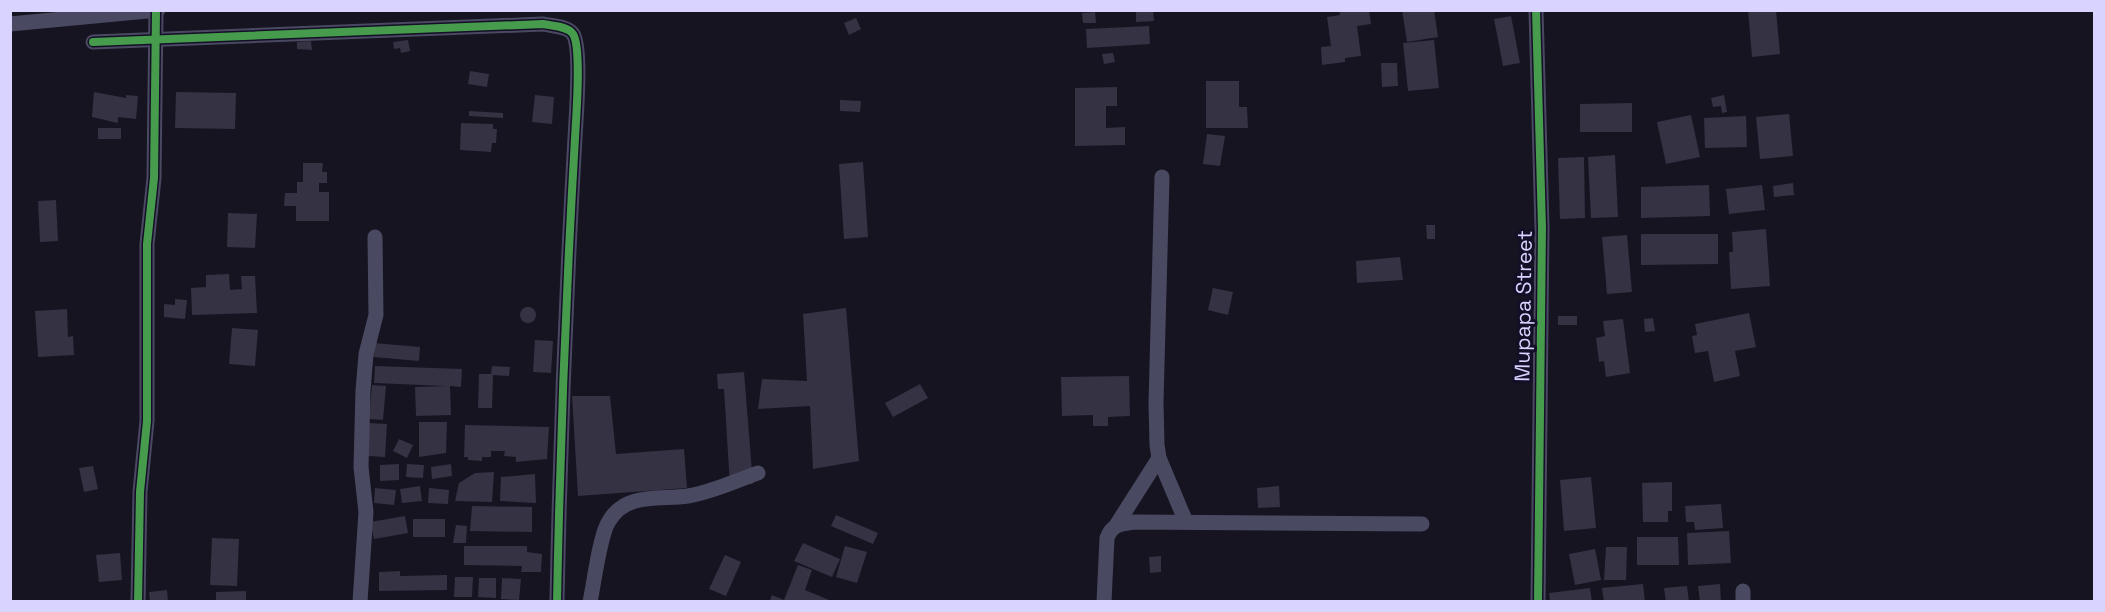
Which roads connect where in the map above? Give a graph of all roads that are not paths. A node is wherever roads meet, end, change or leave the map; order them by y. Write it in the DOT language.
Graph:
graph roads {
  1 [pos="157,10"];
  2 [pos="1536,10"];
  3 [pos="10,24"];
  4 [pos="93,42"];
  5 [pos="155,42"];
  6 [pos="1162,177"];
  7 [pos="375,237"];
  8 [pos="1159,458"];
  9 [pos="758,473"];
  10 [pos="1186,522"];
  11 [pos="1117,525"];
  12 [pos="1422,525"];
  13 [pos="138,602"];
  14 [pos="360,602"];
  15 [pos="557,602"];
  16 [pos="590,602"];
  17 [pos="1104,602"];
  18 [pos="1538,602"];
  1 -- 3 [label="street"];
  1 -- 5 [label="street"];
  2 -- 18 [label="street, Mupapa Street"];
  4 -- 5 [label="street"];
  5 -- 13 [label="street"];
  5 -- 15 [label="street"];
  6 -- 8 [label="street"];
  7 -- 14 [label="street"];
  8 -- 10 [label="street"];
  8 -- 11 [label="street"];
  9 -- 16 [label="street"];
  10 -- 11 [label="street"];
  10 -- 12 [label="street"];
  11 -- 17 [label="street"];
}
